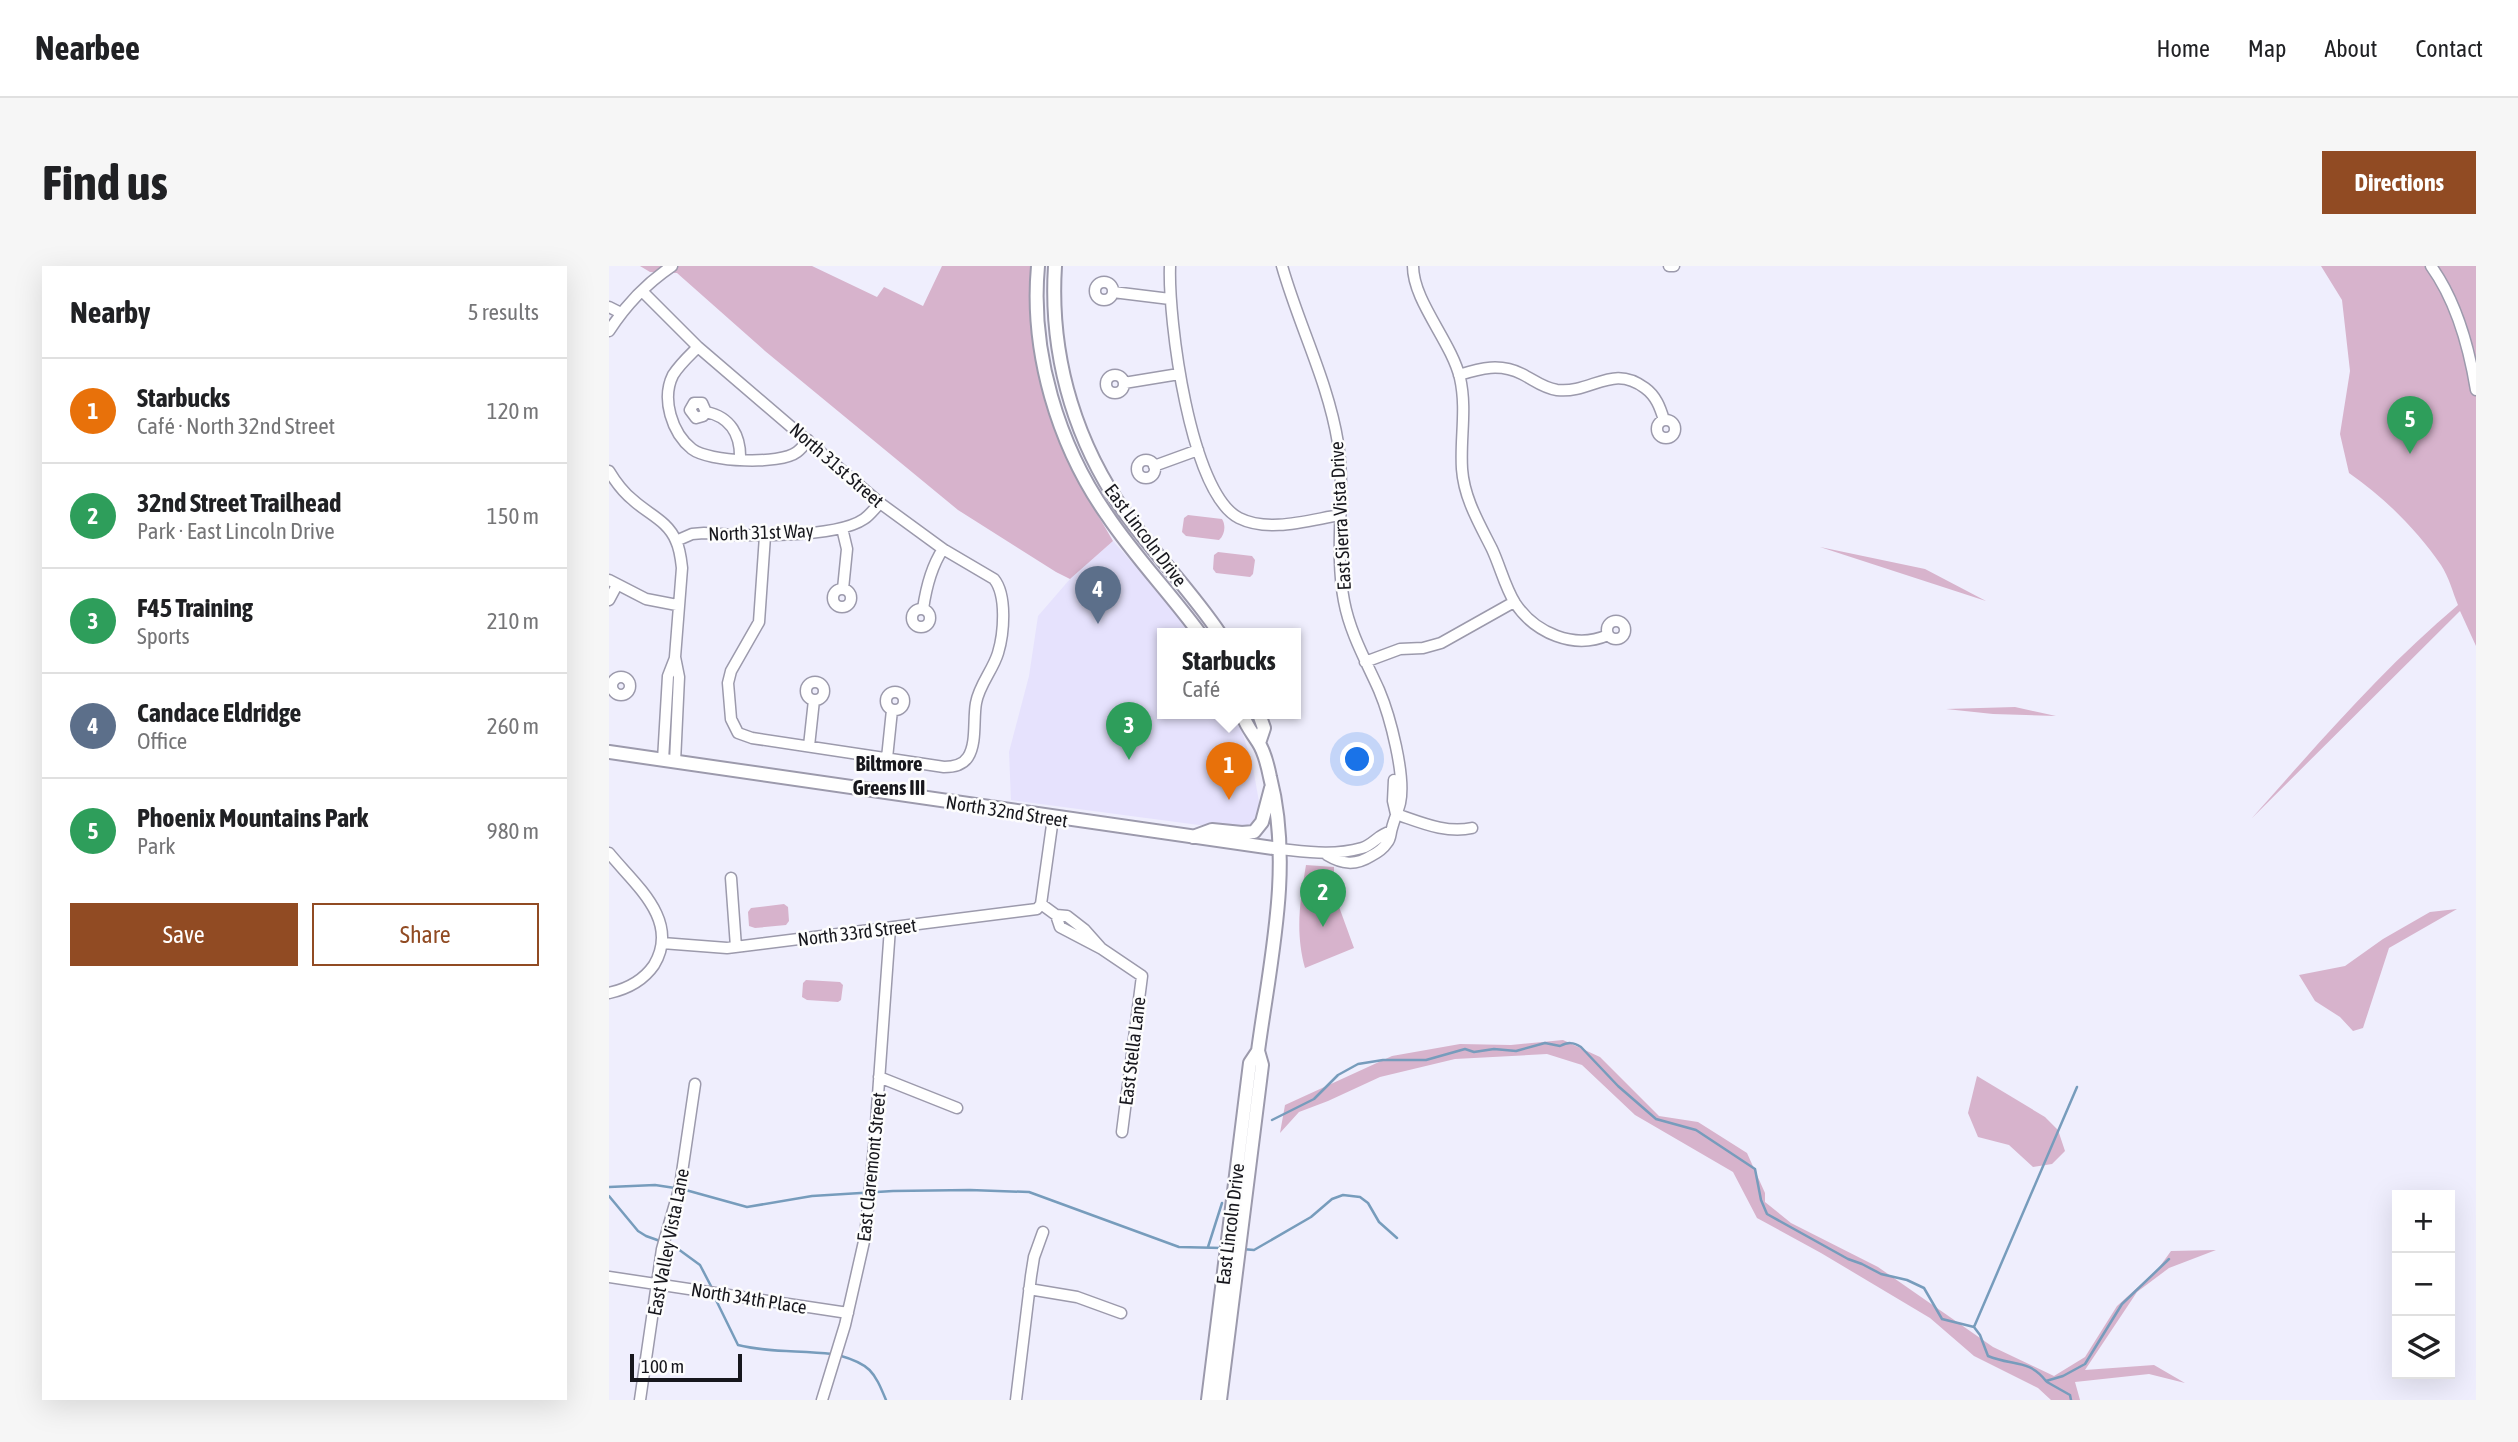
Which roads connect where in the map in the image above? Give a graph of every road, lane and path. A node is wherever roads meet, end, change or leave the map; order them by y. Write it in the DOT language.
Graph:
graph roads {
  1 [pos="672,266"];
  2 [pos="1038,266"];
  3 [pos="1055,266"];
  4 [pos="1170,266"];
  5 [pos="1282,266"];
  6 [pos="1413,266"];
  7 [pos="2431,266"];
  8 [pos="642,291"];
  9 [pos="1113,292"];
  10 [pos="1170,299"];
  11 [pos="609,307"];
  12 [pos="621,313"];
  13 [pos="609,331"];
  14 [pos="698,347"];
  15 [pos="1179,374"];
  16 [pos="1459,375"];
  17 [pos="1124,383"];
  18 [pos="2476,390"];
  19 [pos="706,412"];
  20 [pos="1664,420"];
  21 [pos="808,440"];
  22 [pos="1198,450"];
  23 [pos="740,460"];
  24 [pos="1154,466"];
  25 [pos="609,471"];
  26 [pos="880,503"];
  27 [pos="1340,515"];
  28 [pos="842,528"];
  29 [pos="765,536"];
  30 [pos="676,541"];
  31 [pos="943,549"];
  32 [pos="613,583"];
  33 [pos="843,589"];
  34 [pos="609,600"];
  35 [pos="1514,602"];
  36 [pos="677,605"];
  37 [pos="923,609"];
  38 [pos="1195,628"];
  39 [pos="1215,628"];
  40 [pos="1608,635"];
  41 [pos="1364,662"];
  42 [pos="814,700"];
  43 [pos="892,710"];
  44 [pos="1244,719"];
  45 [pos="1261,719"];
  46 [pos="1259,743"];
  47 [pos="809,746"];
  48 [pos="609,752"];
  49 [pos="887,758"];
  50 [pos="669,761"];
  51 [pos="1272,784"];
  52 [pos="1396,814"];
  53 [pos="1053,818"];
  54 [pos="1472,828"];
  55 [pos="1191,838"];
  56 [pos="1280,849"];
  57 [pos="609,853"];
  58 [pos="731,878"];
  59 [pos="1041,904"];
  60 [pos="890,928"];
  61 [pos="662,943"];
  62 [pos="736,947"];
  63 [pos="609,993"];
  64 [pos="879,1077"];
  65 [pos="695,1084"];
  66 [pos="957,1108"];
  67 [pos="1122,1132"];
  68 [pos="1043,1233"];
  69 [pos="1232,1257"];
  70 [pos="609,1277"];
  71 [pos="658,1284"];
  72 [pos="1029,1289"];
  73 [pos="848,1312"];
  74 [pos="1121,1312"];
  75 [pos="640,1400"];
  76 [pos="822,1400"];
  77 [pos="1016,1400"];
  78 [pos="1208,1400"];
  79 [pos="1220,1400"];
  1 -- 8 [label="street"];
  2 -- 38 [label="main road, East Lincoln Drive"];
  3 -- 39 [label="main road, East Lincoln Drive"];
  4 -- 10 [label="street"];
  5 -- 27 [label="street, East Sierra Vista Drive"];
  6 -- 16 [label="street"];
  7 -- 18 [label="street"];
  8 -- 12 [label="street"];
  8 -- 14 [label="street, North 31st Street"];
  9 -- 10 [label="street"];
  10 -- 15 [label="street"];
  11 -- 12 [label="street"];
  12 -- 13 [label="street"];
  14 -- 21 [label="street, North 31st Street"];
  14 -- 23 [label="street"];
  15 -- 17 [label="street"];
  15 -- 22 [label="street"];
  16 -- 20 [label="street"];
  16 -- 35 [label="street"];
  19 -- 23 [label="street"];
  21 -- 23 [label="street"];
  21 -- 26 [label="street, North 31st Street"];
  22 -- 24 [label="street"];
  22 -- 27 [label="street"];
  25 -- 30 [label="street"];
  26 -- 28 [label="street, North 31st Way"];
  26 -- 31 [label="street, North 31st Street"];
  27 -- 41 [label="street, East Sierra Vista Drive"];
  28 -- 29 [label="street, North 31st Way"];
  28 -- 33 [label="street"];
  29 -- 30 [label="street, North 31st Way"];
  29 -- 47 [label="street"];
  30 -- 36 [label="street"];
  31 -- 37 [label="street"];
  31 -- 49 [label="street, North 31st Street"];
  32 -- 34 [label="street"];
  32 -- 36 [label="street"];
  35 -- 40 [label="street"];
  35 -- 41 [label="street"];
  36 -- 50 [label="street"];
  41 -- 52 [label="street, East Sierra Vista Drive"];
  42 -- 47 [label="street"];
  43 -- 49 [label="street"];
  44 -- 46 [label="main road, East Lincoln Drive"];
  45 -- 46 [label="main road, East Lincoln Drive"];
  46 -- 51 [label="main road, East Lincoln Drive"];
  47 -- 49 [label="street"];
  48 -- 50 [label="main road, North 32nd Street"];
  50 -- 53 [label="main road, North 32nd Street"];
  51 -- 55 [label="main road"];
  51 -- 56 [label="main road, East Lincoln Drive"];
  52 -- 54 [label="street"];
  52 -- 56 [label="street, East Sierra Vista Drive"];
  53 -- 55 [label="main road, North 32nd Street"];
  53 -- 59 [label="street"];
  55 -- 56 [label="main road, North 32nd Street"];
  56 -- 69 [label="main road, East Lincoln Drive"];
  57 -- 61 [label="street"];
  58 -- 62 [label="street"];
  59 -- 60 [label="street, North 33rd Street"];
  59 -- 67 [label="street, East Stella Lane"];
  60 -- 62 [label="street, North 33rd Street"];
  60 -- 64 [label="street, East Claremont Street"];
  61 -- 62 [label="street, North 33rd Street"];
  61 -- 63 [label="street"];
  64 -- 66 [label="street"];
  64 -- 73 [label="street, East Claremont Street"];
  65 -- 71 [label="street, East Valley Vista Lane"];
  68 -- 72 [label="street"];
  69 -- 78 [label="main road, East Lincoln Drive"];
  69 -- 79 [label="main road, East Lincoln Drive"];
  70 -- 71 [label="street, North 34th Place"];
  71 -- 73 [label="street, North 34th Place"];
  71 -- 75 [label="street, East Valley Vista Lane"];
  72 -- 74 [label="street"];
  72 -- 77 [label="street"];
  73 -- 76 [label="street, East Claremont Street"];
}
